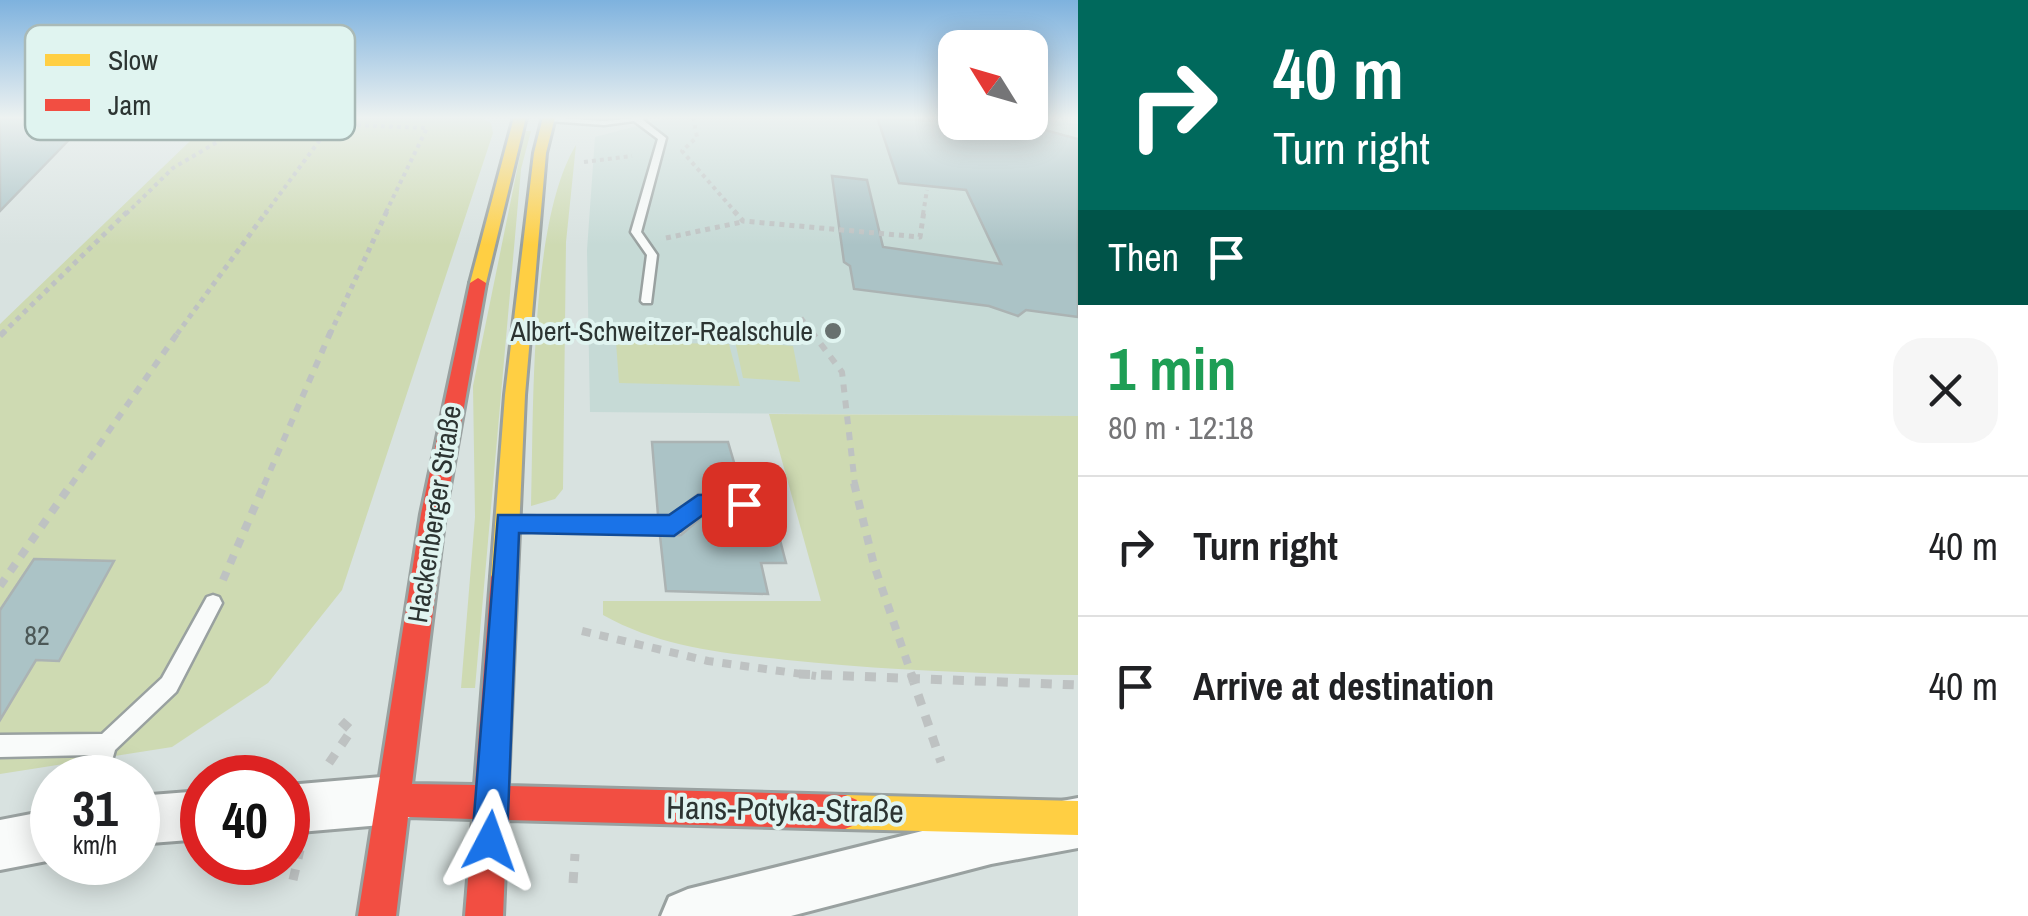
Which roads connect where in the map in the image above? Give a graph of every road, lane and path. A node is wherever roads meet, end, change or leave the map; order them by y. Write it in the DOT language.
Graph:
graph roads {
  1 [pos="188,160"];
  2 [pos="305,160"];
  3 [pos="412,160"];
  4 [pos="508,160"];
  5 [pos="539,160"];
  6 [pos="656,160"];
  7 [pos="690,160"];
  8 [pos="926,190"];
  9 [pos="743,222"];
  10 [pos="641,241"];
  11 [pos="647,301"];
  12 [pos="800,318"];
  13 [pos="0,336"];
  14 [pos="744,504"];
  15 [pos="507,523"];
  16 [pos="0,586"];
  17 [pos="213,603"];
  18 [pos="582,631"];
  19 [pos="916,683"];
  20 [pos="1078,685"];
  21 [pos="363,718"];
  22 [pos="341,721"];
  23 [pos="351,730"];
  24 [pos="106,744"];
  25 [pos="0,746"];
  26 [pos="103,755"];
  27 [pos="310,799"];
  28 [pos="393,800"];
  29 [pos="492,804"];
  30 [pos="310,811"];
  31 [pos="956,811"];
  32 [pos="1078,820"];
  33 [pos="30,839"];
  34 [pos="0,845"];
  35 [pos="576,846"];
  36 [pos="574,883"];
  37 [pos="377,916"];
  38 [pos="484,916"];
  39 [pos="688,916"];
  1 -- 13 [label="path"];
  2 -- 16 [label="path"];
  3 -- 17 [label="path"];
  4 -- 28 [label="street, Hackenberger Straße"];
  5 -- 15 [label="street"];
  6 -- 10 [label="lane"];
  7 -- 9 [label="path"];
  8 -- 9 [label="path"];
  9 -- 10 [label="path"];
  10 -- 11 [label="lane"];
  12 -- 19 [label="path"];
  14 -- 15 [label="lane"];
  15 -- 29 [label="street"];
  17 -- 24 [label="lane"];
  18 -- 19 [label="path"];
  19 -- 20 [label="path"];
  19 -- 31 [label="path"];
  21 -- 23 [label="path"];
  22 -- 23 [label="path"];
  23 -- 27 [label="path"];
  24 -- 25 [label="lane"];
  24 -- 26 [label="lane"];
  28 -- 29 [label="street, Hans-Potyka-Straße"];
  28 -- 30 [label="street"];
  28 -- 37 [label="street, Hackenberger Straße"];
  29 -- 31 [label="street, Hans-Potyka-Straße"];
  29 -- 38 [label="street"];
  31 -- 32 [label="street, Hans-Potyka-Straße"];
  32 -- 39 [label="street, Hans-Potyka-Straße"];
  33 -- 34 [label="street"];
  35 -- 36 [label="path"];
}
